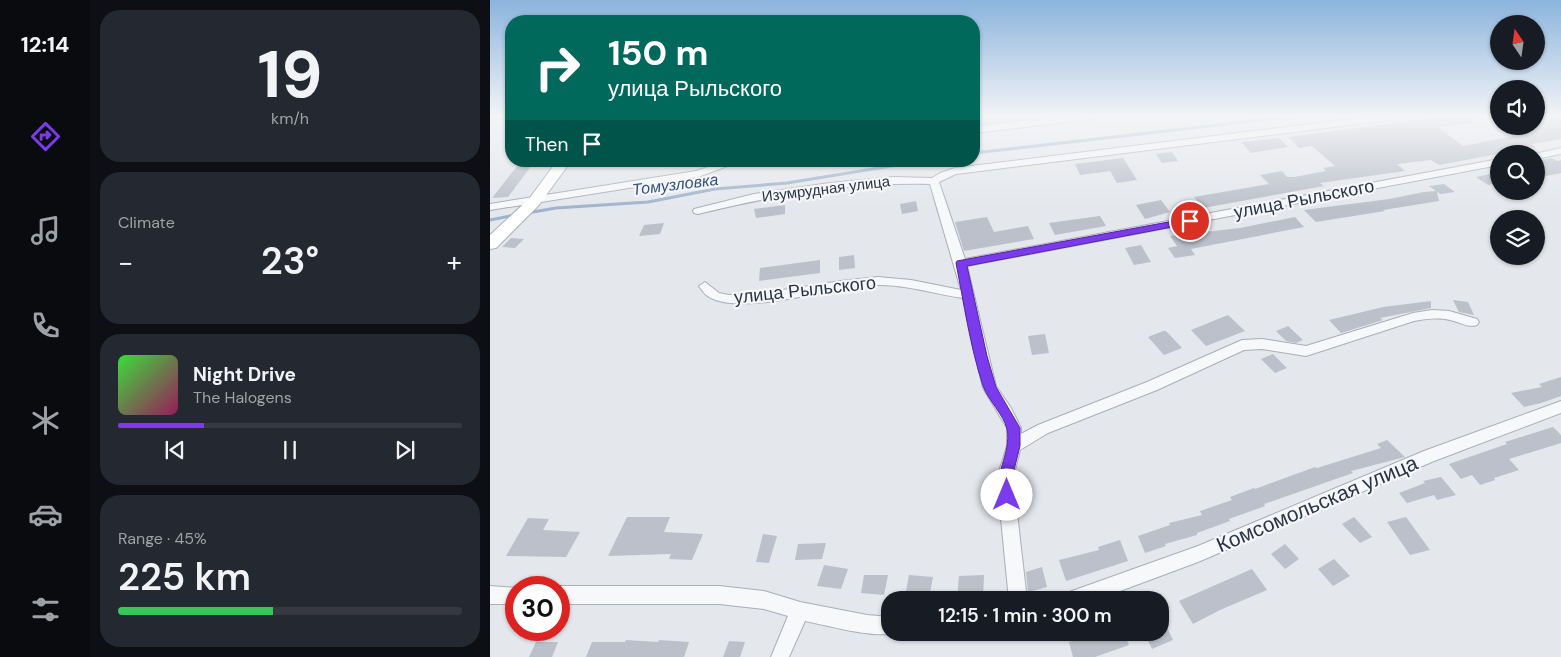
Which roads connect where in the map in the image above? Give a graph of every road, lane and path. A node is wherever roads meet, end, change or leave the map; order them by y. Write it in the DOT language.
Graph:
graph roads {
  1 [pos="1150,147"];
  2 [pos="1561,151"];
  3 [pos="1545,154"];
  4 [pos="1490,164"];
  5 [pos="560,167"];
  6 [pos="719,167"];
  7 [pos="934,181"];
  8 [pos="535,200"];
  9 [pos="490,207"];
  10 [pos="698,211"];
  11 [pos="490,244"];
  12 [pos="961,263"];
  13 [pos="705,286"];
  14 [pos="968,295"];
  15 [pos="1473,322"];
  16 [pos="1561,407"];
  17 [pos="1014,446"];
  18 [pos="1017,591"];
  19 [pos="1097,591"];
  20 [pos="490,595"];
  21 [pos="505,595"];
  22 [pos="570,595"];
  23 [pos="800,612"];
  24 [pos="881,625"];
  25 [pos="780,657"];
  1 -- 7 [label="street, Изумрудная улица"];
  2 -- 3 [label="street"];
  4 -- 12 [label="street, улица Рыльского"];
  5 -- 8 [label="main road"];
  6 -- 8 [label="street"];
  7 -- 10 [label="street, Изумрудная улица"];
  7 -- 12 [label="street"];
  8 -- 9 [label="street"];
  8 -- 11 [label="main road"];
  12 -- 14 [label="street"];
  13 -- 14 [label="street, улица Рыльского"];
  14 -- 17 [label="street"];
  15 -- 17 [label="street"];
  16 -- 19 [label="street, Комсомольская улица"];
  17 -- 18 [label="street"];
  20 -- 21 [label="street"];
  22 -- 23 [label="street"];
  23 -- 24 [label="street"];
  23 -- 25 [label="street"];
}
